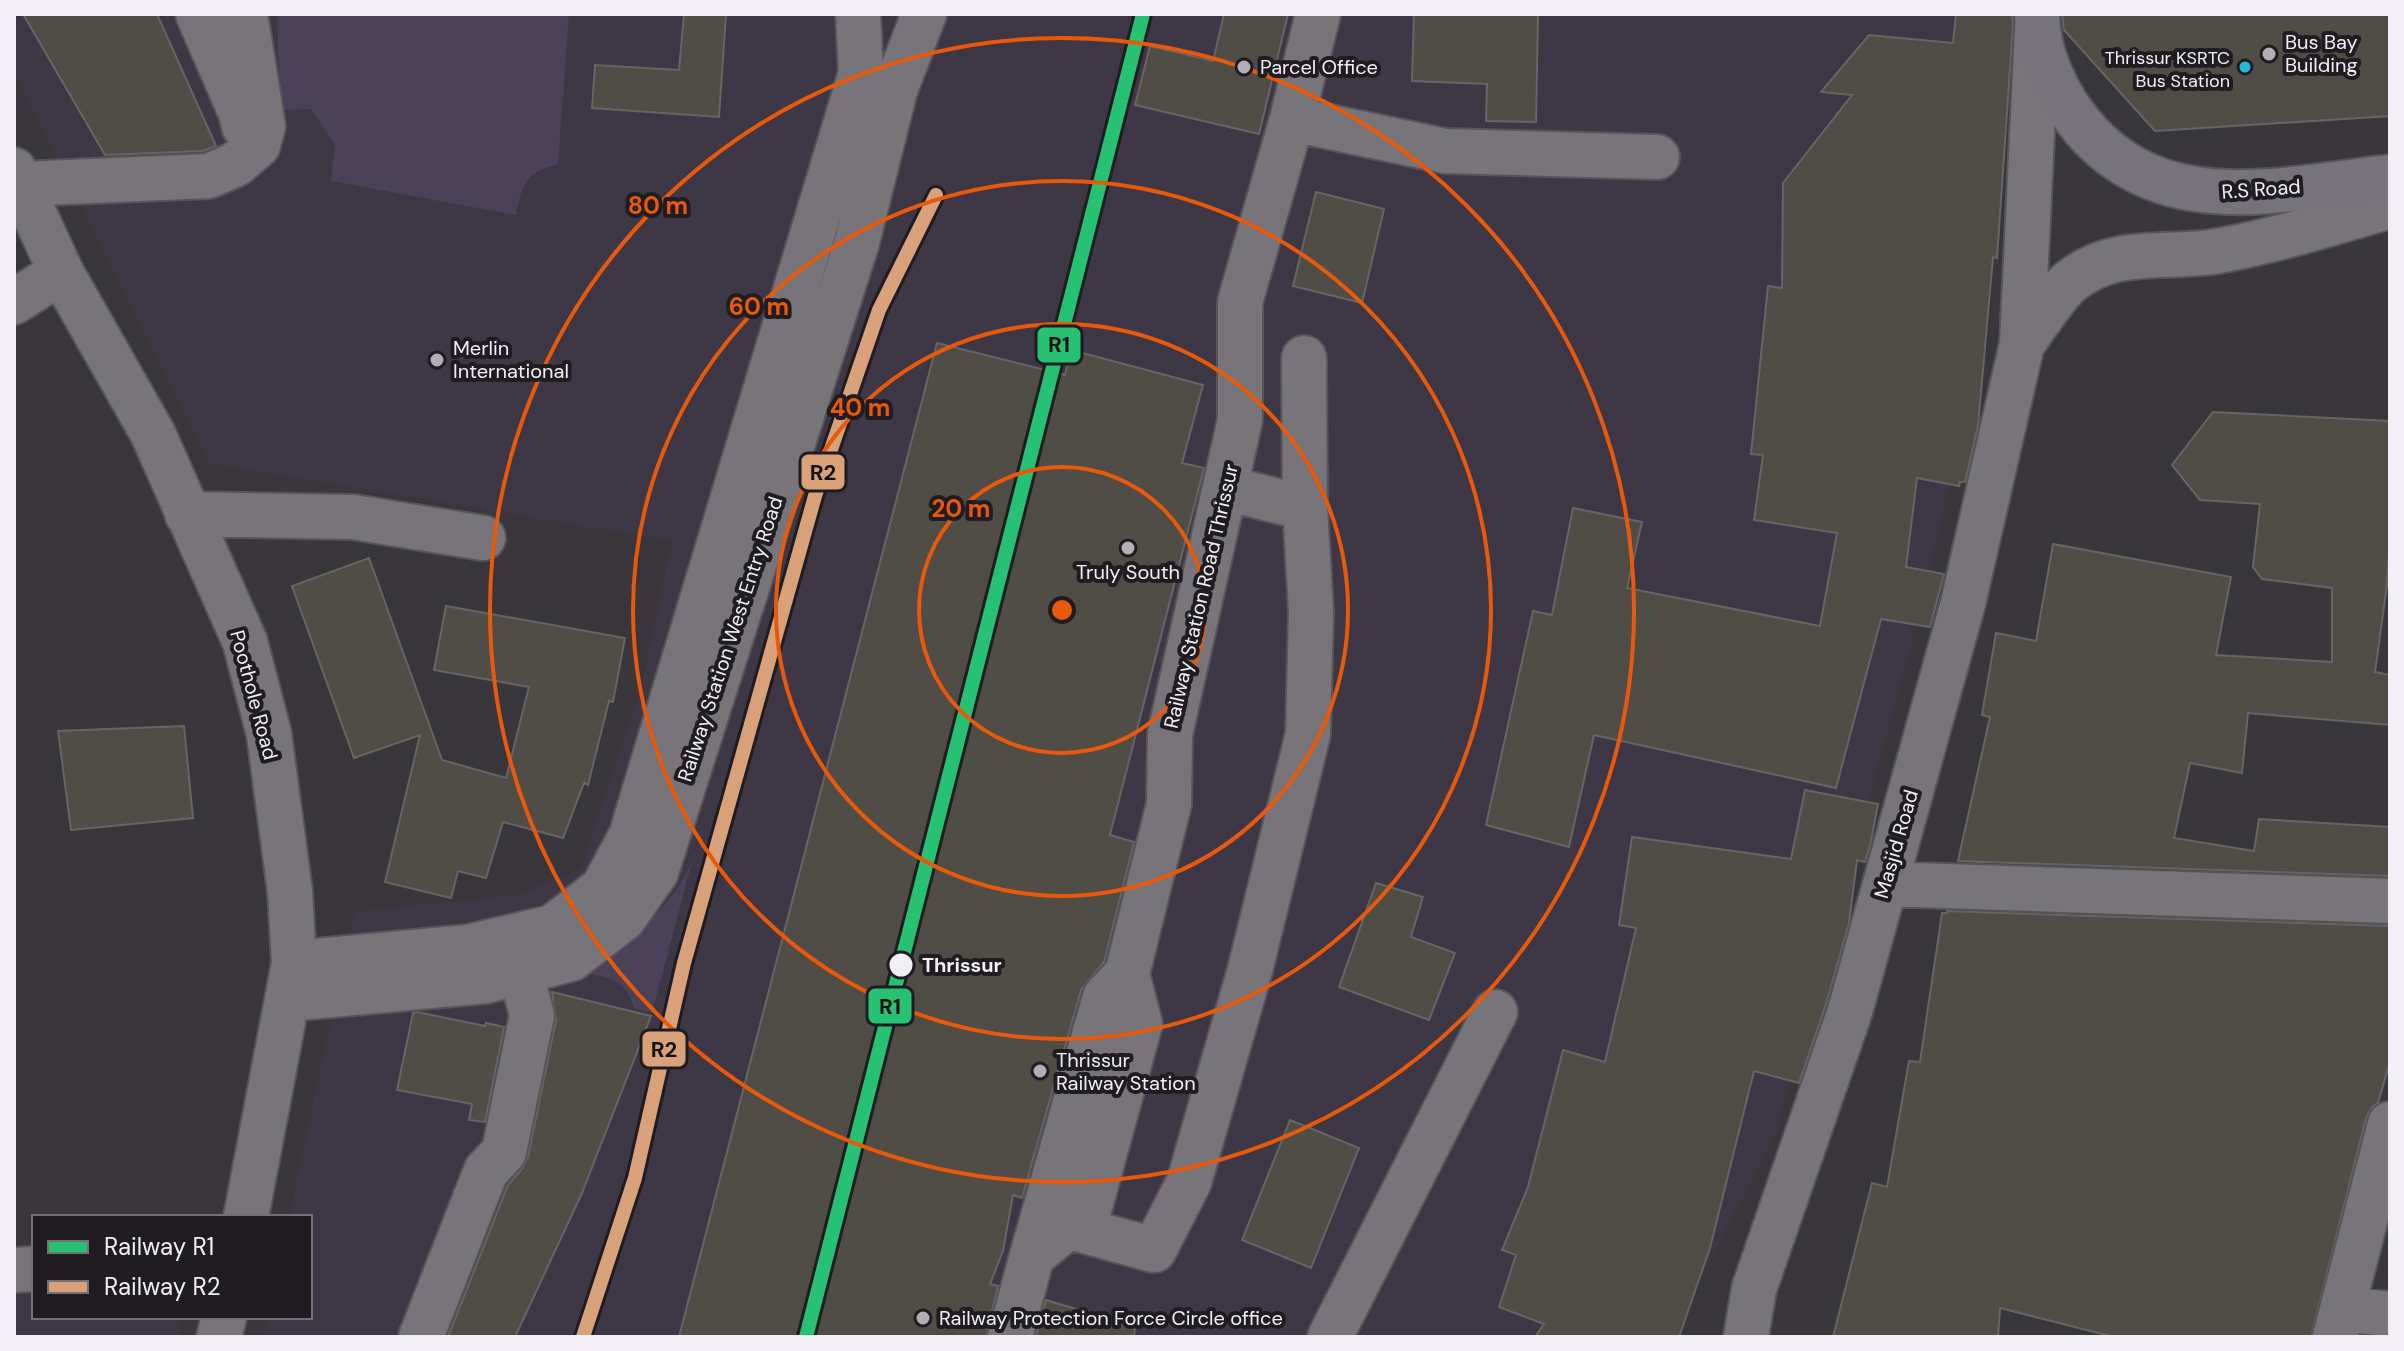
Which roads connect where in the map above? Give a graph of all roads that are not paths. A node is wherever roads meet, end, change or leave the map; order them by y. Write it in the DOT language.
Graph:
graph roads {
  1 [pos="198,14"];
  2 [pos="245,14"];
  3 [pos="858,14"];
  4 [pos="924,14"];
  5 [pos="1318,14"];
  6 [pos="2037,17"];
  7 [pos="1292,119"];
  8 [pos="1657,157"];
  9 [pos="236,164"];
  10 [pos="17,177"];
  11 [pos="2390,177"];
  12 [pos="2390,206"];
  13 [pos="61,272"];
  14 [pos="14,302"];
  15 [pos="2022,344"];
  16 [pos="1304,358"];
  17 [pos="1226,488"];
  18 [pos="1305,508"];
  19 [pos="187,514"];
  20 [pos="483,538"];
  21 [pos="1885,884"];
  22 [pos="2390,901"];
  23 [pos="516,954"];
  24 [pos="1127,974"];
  25 [pos="291,981"];
  26 [pos="1495,1012"];
  27 [pos="2390,1124"];
  28 [pos="246,1215"];
  29 [pos="1070,1227"];
  30 [pos="1032,1256"];
  31 [pos="1754,1289"];
  32 [pos="2390,1314"];
  33 [pos="2339,1323"];
  34 [pos="421,1337"];
  35 [pos="1010,1337"];
  36 [pos="1330,1337"];
  37 [pos="1716,1337"];
  38 [pos="1746,1337"];
  1 -- 9 [label="street"];
  2 -- 9 [label="street"];
  3 -- 23 [label="street, Railway Station West Entry Road"];
  4 -- 23 [label="street, Railway Station West Entry Road"];
  5 -- 7 [label="street, Railway Station Road Thrissur"];
  6 -- 11 [label="main road, R.S Road"];
  6 -- 15 [label="street"];
  7 -- 8 [label="street"];
  7 -- 17 [label="street, Railway Station Road Thrissur"];
  9 -- 10 [label="street"];
  10 -- 13 [label="street, Poothole Road"];
  12 -- 15 [label="street"];
  13 -- 14 [label="street"];
  13 -- 19 [label="street, Poothole Road"];
  15 -- 21 [label="street, Masjid Road"];
  16 -- 18 [label="street"];
  17 -- 18 [label="street"];
  17 -- 24 [label="street, Railway Station Road Thrissur"];
  18 -- 29 [label="street"];
  19 -- 20 [label="street"];
  19 -- 25 [label="street, Poothole Road"];
  21 -- 22 [label="street"];
  21 -- 31 [label="street, Masjid Road"];
  23 -- 25 [label="street, Railway Station West Entry Road"];
  23 -- 34 [label="street"];
  24 -- 29 [label="street, Railway Station Road Thrissur"];
  24 -- 30 [label="street"];
  25 -- 28 [label="street, Poothole Road"];
  26 -- 36 [label="street"];
  27 -- 33 [label="street"];
  29 -- 30 [label="street, Railway Station Road Thrissur"];
  30 -- 35 [label="street"];
  31 -- 37 [label="street"];
  31 -- 38 [label="street, Masjid Road"];
  32 -- 33 [label="street"];
}
